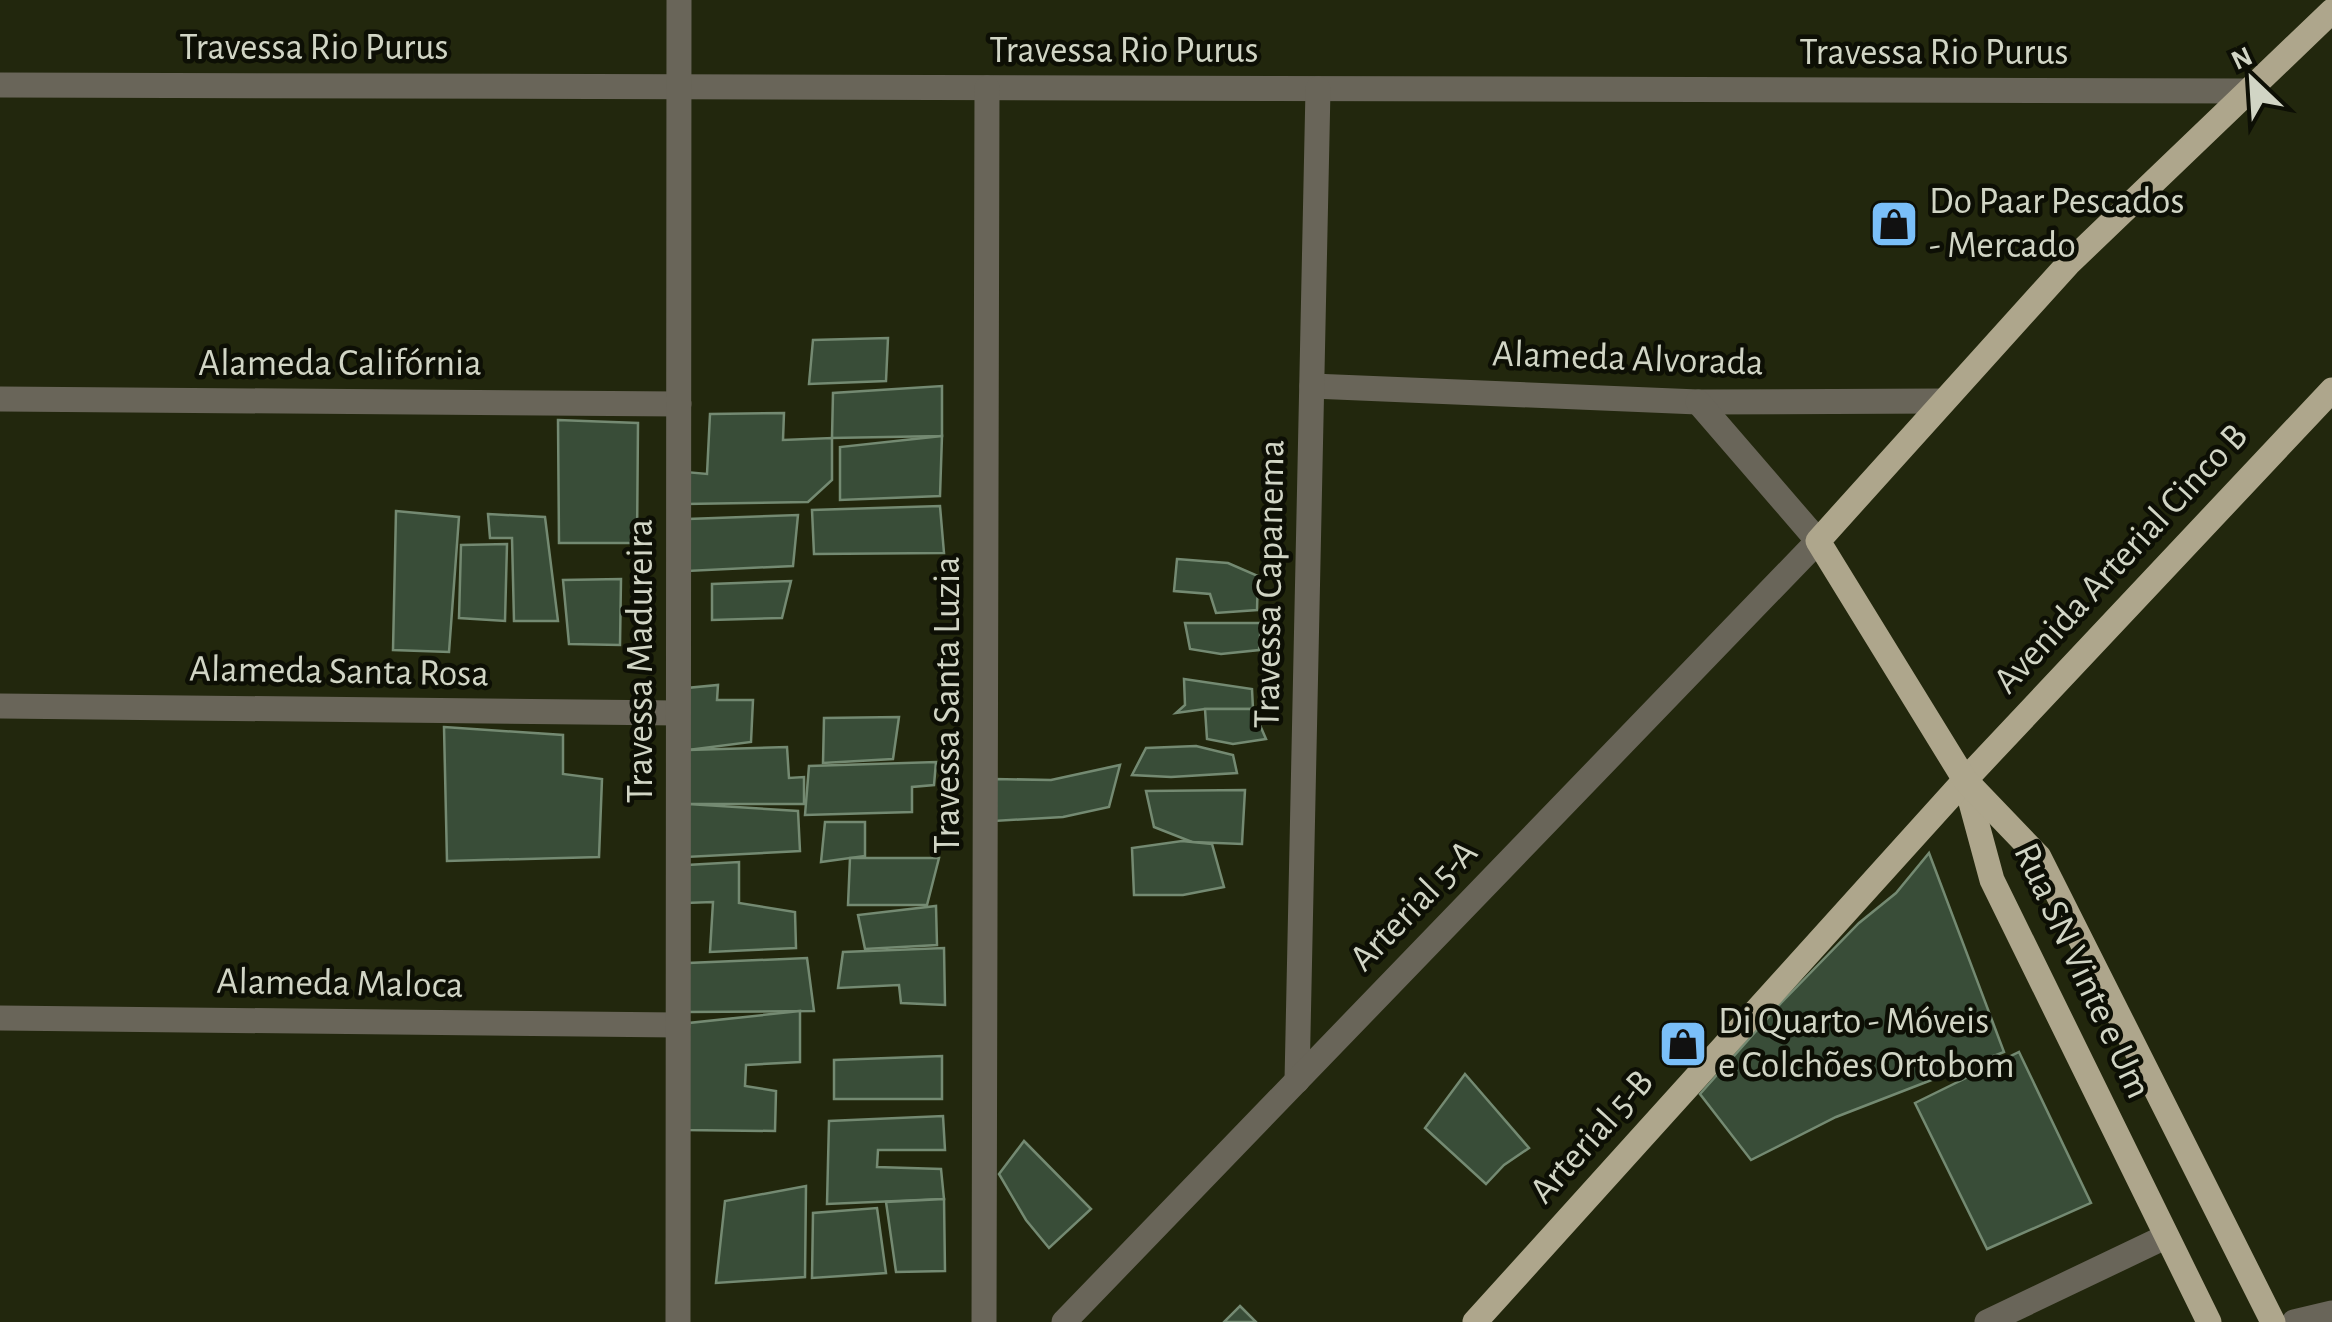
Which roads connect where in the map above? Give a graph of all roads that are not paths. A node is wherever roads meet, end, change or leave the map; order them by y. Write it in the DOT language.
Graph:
graph roads {
  1 [pos="678,0"];
  2 [pos="2332,11"];
  3 [pos="0,85"];
  4 [pos="678,87"];
  5 [pos="987,88"];
  6 [pos="1318,89"];
  7 [pos="2248,92"];
  8 [pos="1312,386"];
  9 [pos="2332,390"];
  10 [pos="0,399"];
  11 [pos="1943,400"];
  12 [pos="1698,402"];
  13 [pos="678,404"];
  14 [pos="1818,541"];
  15 [pos="0,706"];
  16 [pos="678,712"];
  17 [pos="1965,780"];
  18 [pos="0,1018"];
  19 [pos="678,1025"];
  20 [pos="1297,1082"];
  21 [pos="2165,1237"];
  22 [pos="2332,1313"];
  23 [pos="678,1322"];
  24 [pos="984,1322"];
  25 [pos="1064,1322"];
  26 [pos="1475,1322"];
  27 [pos="1987,1322"];
  28 [pos="2209,1322"];
  29 [pos="2273,1322"];
  30 [pos="2294,1322"];
  1 -- 4 [label="street, Travessa Madureira"];
  2 -- 7 [label="main road"];
  3 -- 4 [label="street, Travessa Rio Purus"];
  4 -- 5 [label="street, Travessa Rio Purus"];
  4 -- 13 [label="street, Travessa Madureira"];
  5 -- 6 [label="street, Travessa Rio Purus"];
  5 -- 24 [label="street, Travessa Santa Luzia"];
  6 -- 7 [label="street, Travessa Rio Purus"];
  6 -- 8 [label="street, Travessa Capanema"];
  7 -- 11 [label="main road"];
  8 -- 12 [label="street, Alameda Alvorada"];
  8 -- 20 [label="street, Travessa Capanema"];
  9 -- 17 [label="main road, Avenida Arterial Cinco B"];
  10 -- 13 [label="street, Alameda Califórnia"];
  11 -- 12 [label="street, Alameda Alvorada"];
  11 -- 14 [label="main road"];
  12 -- 14 [label="street"];
  13 -- 16 [label="street, Travessa Madureira"];
  14 -- 17 [label="main road"];
  14 -- 20 [label="street, Arterial 5-A"];
  15 -- 16 [label="street, Alameda Santa Rosa"];
  16 -- 19 [label="street, Travessa Madureira"];
  17 -- 21 [label="main road, Rua SN Vinte e Um"];
  17 -- 26 [label="main road, Arterial 5-B"];
  17 -- 29 [label="main road, Rua SN Vinte e Um"];
  18 -- 19 [label="street, Alameda Maloca"];
  19 -- 23 [label="street, Travessa Madureira"];
  20 -- 25 [label="street, Arterial 5-A"];
  21 -- 27 [label="street"];
  21 -- 28 [label="main road, Rua SN Vinte e Um"];
  22 -- 30 [label="street"];
}
